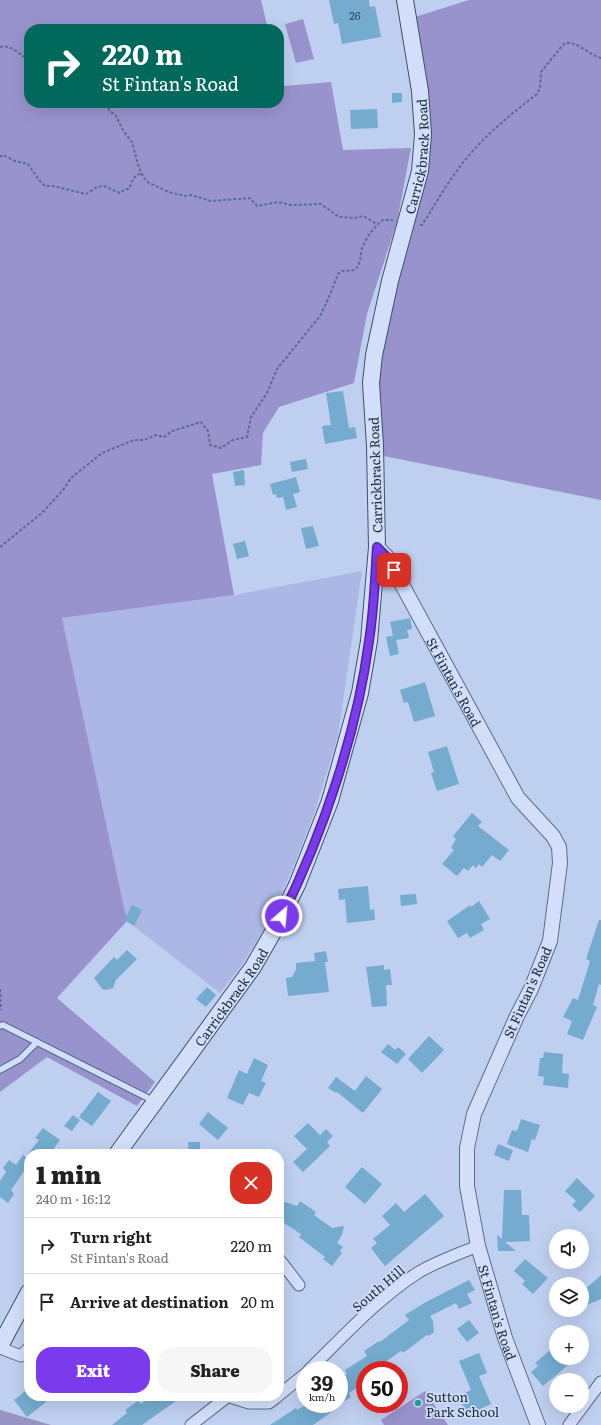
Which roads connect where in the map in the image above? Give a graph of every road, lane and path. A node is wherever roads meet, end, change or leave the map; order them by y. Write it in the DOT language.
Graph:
graph roads {
  1 [pos="405,0"];
  2 [pos="0,47"];
  3 [pos="24,56"];
  4 [pos="601,58"];
  5 [pos="108,108"];
  6 [pos="0,157"];
  7 [pos="142,174"];
  8 [pos="388,221"];
  9 [pos="379,224"];
  10 [pos="417,224"];
  11 [pos="0,547"];
  12 [pos="377,547"];
  13 [pos="0,989"];
  14 [pos="1,1010"];
  15 [pos="0,1026"];
  16 [pos="37,1042"];
  17 [pos="0,1070"];
  18 [pos="154,1102"];
  19 [pos="121,1149"];
  20 [pos="478,1246"];
  21 [pos="284,1268"];
  22 [pos="300,1286"];
  23 [pos="24,1301"];
  24 [pos="0,1347"];
  25 [pos="24,1354"];
  26 [pos="318,1361"];
  27 [pos="296,1382"];
  28 [pos="601,1382"];
  29 [pos="284,1392"];
  30 [pos="221,1401"];
  31 [pos="243,1401"];
  32 [pos="272,1401"];
  33 [pos="191,1425"];
  34 [pos="538,1425"];
  35 [pos="569,1425"];
  1 -- 12 [label="main road, Carrickbrack Road"];
  2 -- 3 [label="path"];
  4 -- 10 [label="path"];
  5 -- 7 [label="path"];
  6 -- 7 [label="path"];
  7 -- 9 [label="path"];
  8 -- 9 [label="path"];
  9 -- 11 [label="path"];
  12 -- 18 [label="main road, Carrickbrack Road"];
  12 -- 20 [label="street, St Fintan's Road"];
  13 -- 14 [label="path"];
  15 -- 16 [label="lane"];
  16 -- 17 [label="lane"];
  16 -- 18 [label="lane"];
  18 -- 19 [label="main road, Carrickbrack Road"];
  20 -- 26 [label="street, South Hill"];
  20 -- 34 [label="street, St Fintan's Road"];
  21 -- 22 [label="street"];
  23 -- 24 [label="main road"];
  24 -- 25 [label="street"];
  27 -- 29 [label="street"];
  28 -- 35 [label="street"];
  30 -- 33 [label="street"];
  31 -- 32 [label="street"];
}
